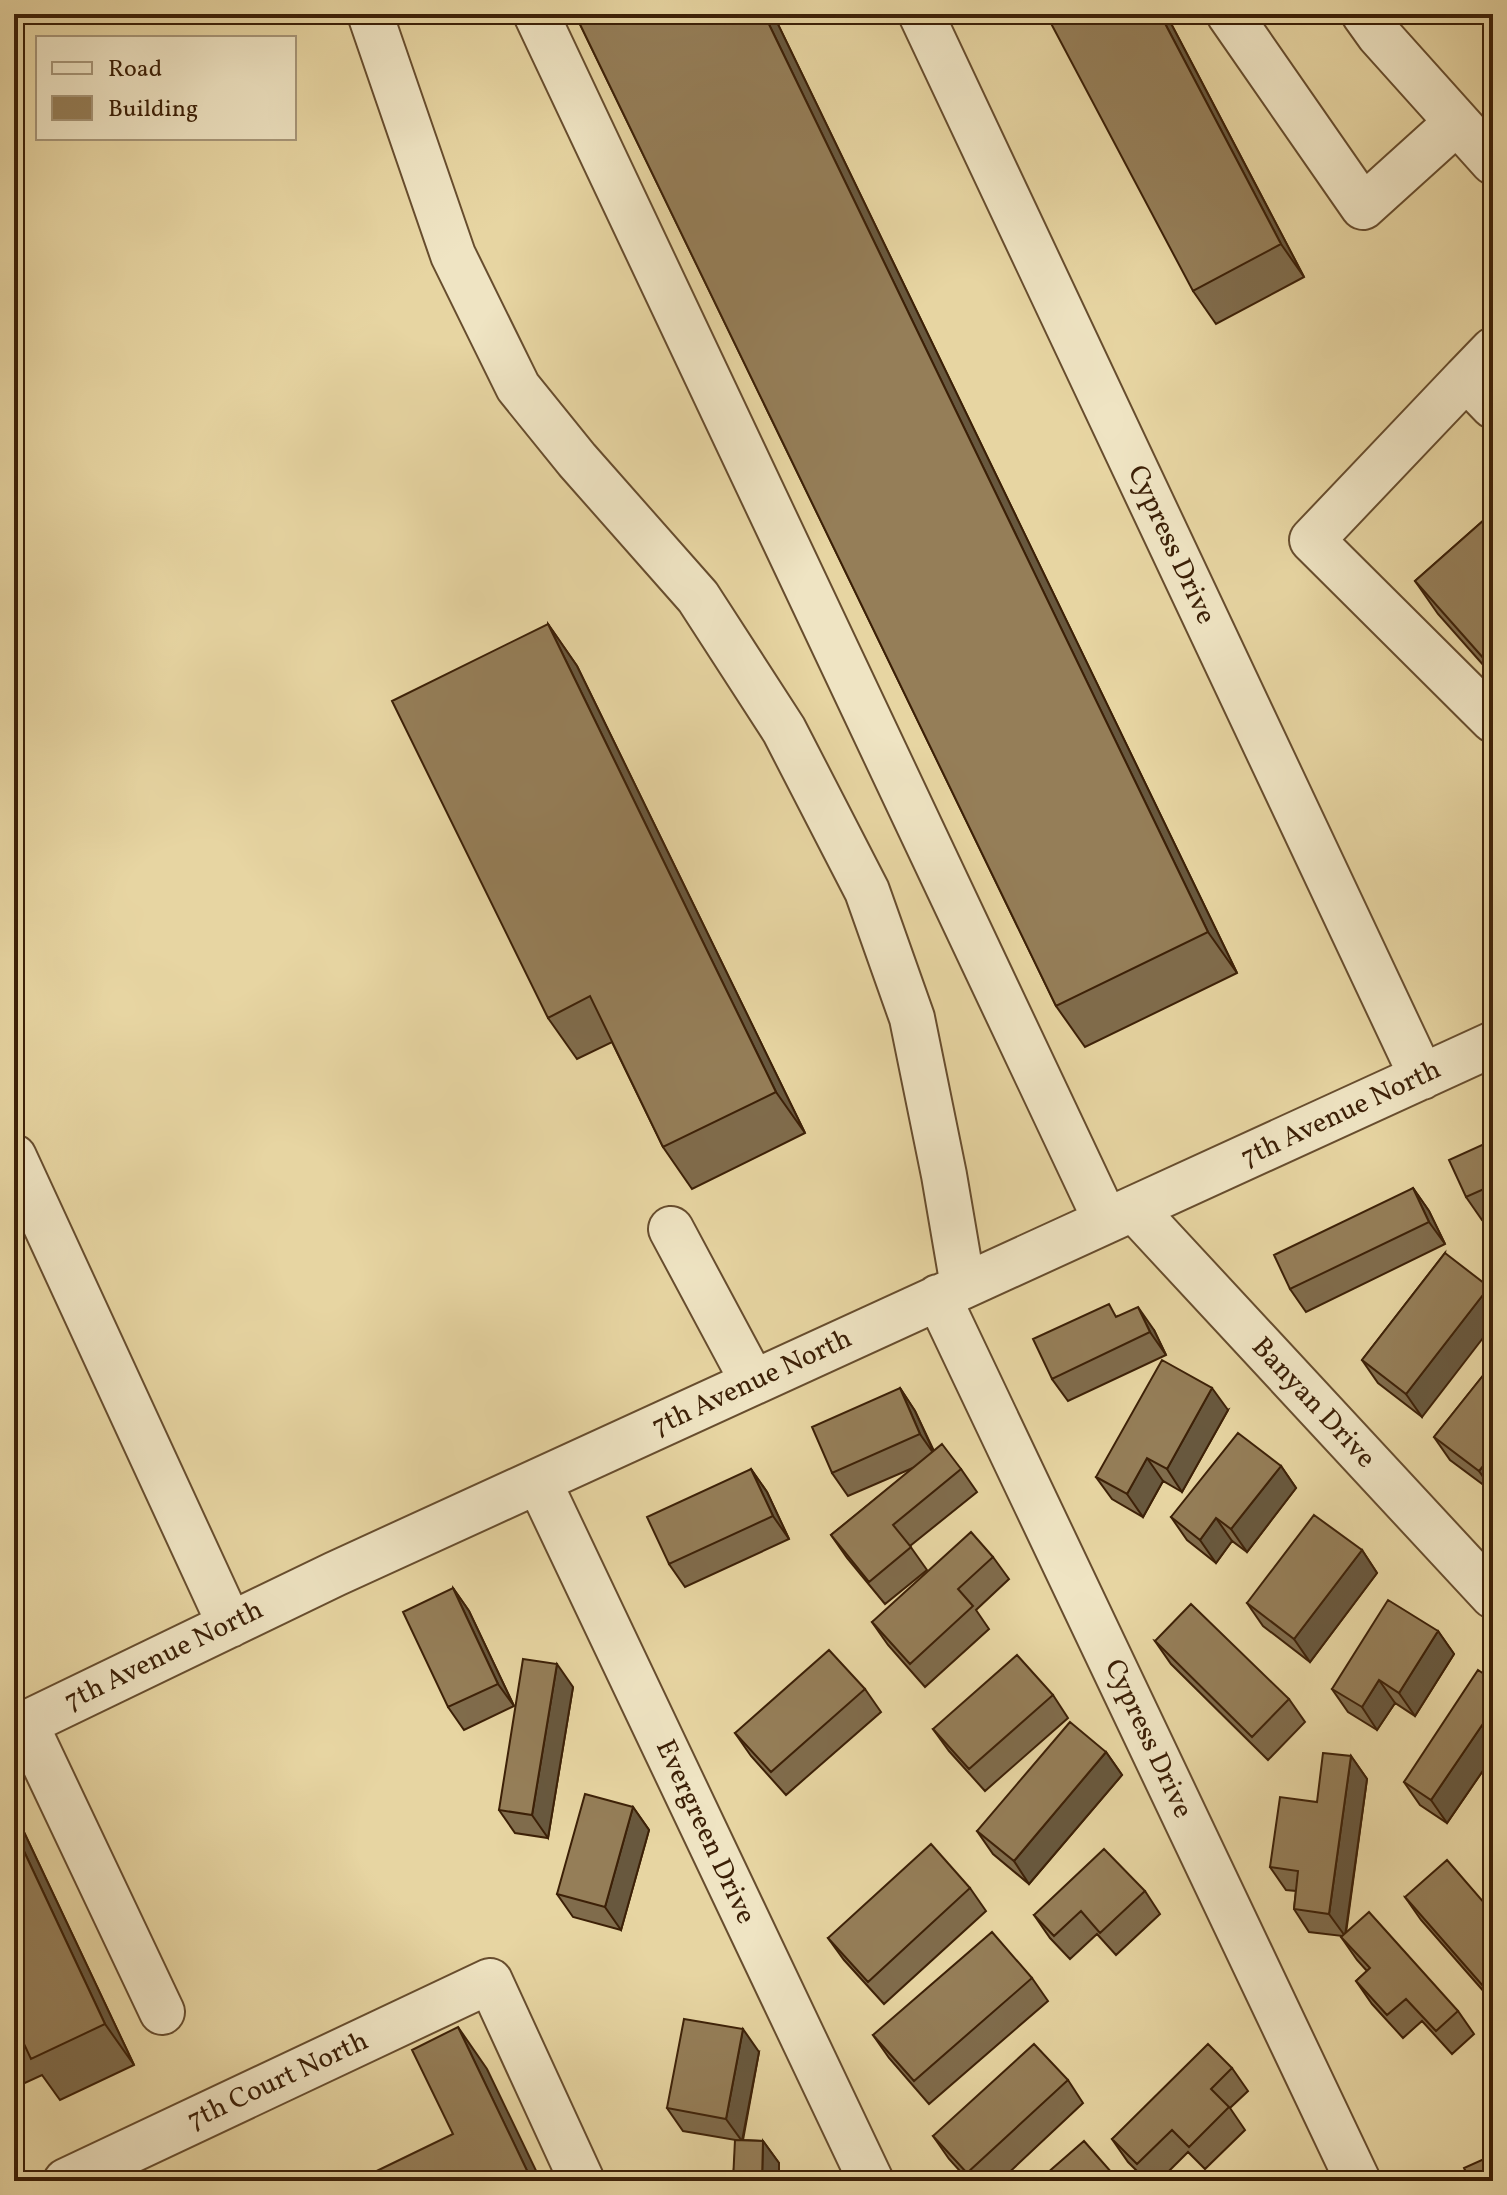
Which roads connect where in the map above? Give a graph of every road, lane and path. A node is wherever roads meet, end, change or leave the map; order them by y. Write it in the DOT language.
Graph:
graph roads {
  1 [pos="370,14"];
  2 [pos="536,14"];
  3 [pos="921,14"];
  4 [pos="1229,14"];
  5 [pos="1364,14"];
  6 [pos="1457,122"];
  7 [pos="1493,162"];
  8 [pos="1484,378"];
  9 [pos="1493,720"];
  10 [pos="1493,1044"];
  11 [pos="1422,1077"];
  12 [pos="14,1157"];
  13 [pos="1120,1215"];
  14 [pos="671,1229"];
  15 [pos="950,1291"];
  16 [pos="753,1382"];
  17 [pos="539,1482"];
  18 [pos="1493,1596"];
  19 [pos="230,1625"];
  20 [pos="20,1726"];
  21 [pos="162,2012"];
  22 [pos="66,2181"];
  23 [pos="582,2181"];
  24 [pos="871,2181"];
  25 [pos="1358,2181"];
  1 -- 15 [label="street, Cypress Drive"];
  2 -- 13 [label="street, Banyan Drive"];
  3 -- 11 [label="street, Cypress Drive"];
  4 -- 6 [label="street"];
  5 -- 6 [label="street"];
  6 -- 7 [label="street"];
  8 -- 9 [label="street"];
  10 -- 11 [label="street, 7th Avenue North"];
  11 -- 13 [label="street, 7th Avenue North"];
  12 -- 19 [label="street"];
  13 -- 15 [label="street, 7th Avenue North"];
  13 -- 18 [label="street, Banyan Drive"];
  14 -- 16 [label="street"];
  15 -- 16 [label="street, 7th Avenue North"];
  15 -- 25 [label="street, Cypress Drive"];
  16 -- 17 [label="street, 7th Avenue North"];
  17 -- 19 [label="street, 7th Avenue North"];
  17 -- 24 [label="street, Evergreen Drive"];
  19 -- 20 [label="street, 7th Avenue North"];
  20 -- 21 [label="street"];
  22 -- 23 [label="street, 7th Court North"];
}
